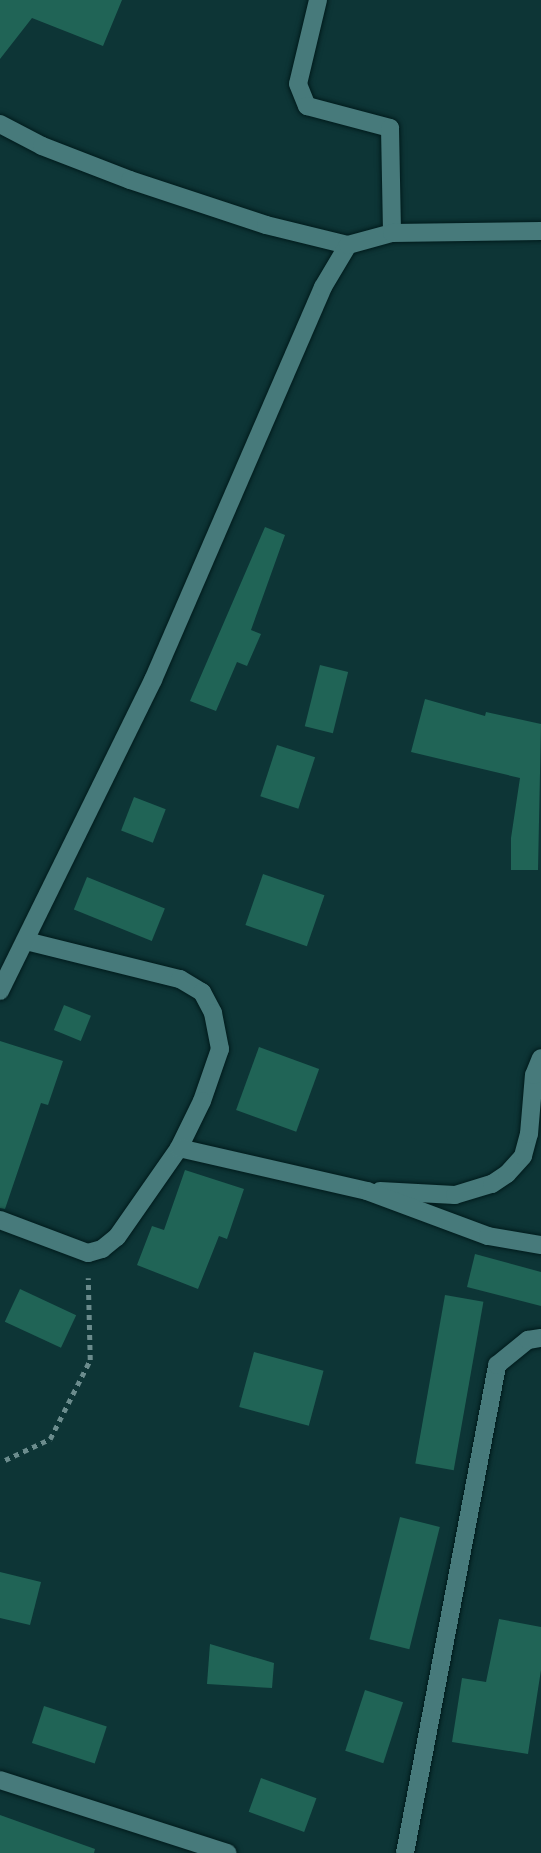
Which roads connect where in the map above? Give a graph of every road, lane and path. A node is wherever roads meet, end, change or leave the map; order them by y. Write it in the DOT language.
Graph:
graph roads {
  1 [pos="318,0"];
  2 [pos="0,124"];
  3 [pos="541,231"];
  4 [pos="392,233"];
  5 [pos="348,245"];
  6 [pos="26,941"];
  7 [pos="0,991"];
  8 [pos="541,1058"];
  9 [pos="179,1147"];
  10 [pos="366,1191"];
  11 [pos="0,1220"];
  12 [pos="541,1245"];
  13 [pos="88,1253"];
  14 [pos="541,1338"];
  15 [pos="5,1460"];
  16 [pos="0,1780"];
  17 [pos="228,1853"];
  18 [pos="405,1853"];
  1 -- 4 [label="street"];
  2 -- 5 [label="street"];
  3 -- 4 [label="street"];
  4 -- 5 [label="street"];
  5 -- 6 [label="street"];
  6 -- 7 [label="street"];
  6 -- 9 [label="street"];
  8 -- 10 [label="street"];
  9 -- 10 [label="street"];
  9 -- 13 [label="street"];
  10 -- 12 [label="street"];
  11 -- 13 [label="street"];
  13 -- 15 [label="path"];
  14 -- 18 [label="street"];
  16 -- 17 [label="street"];
}
